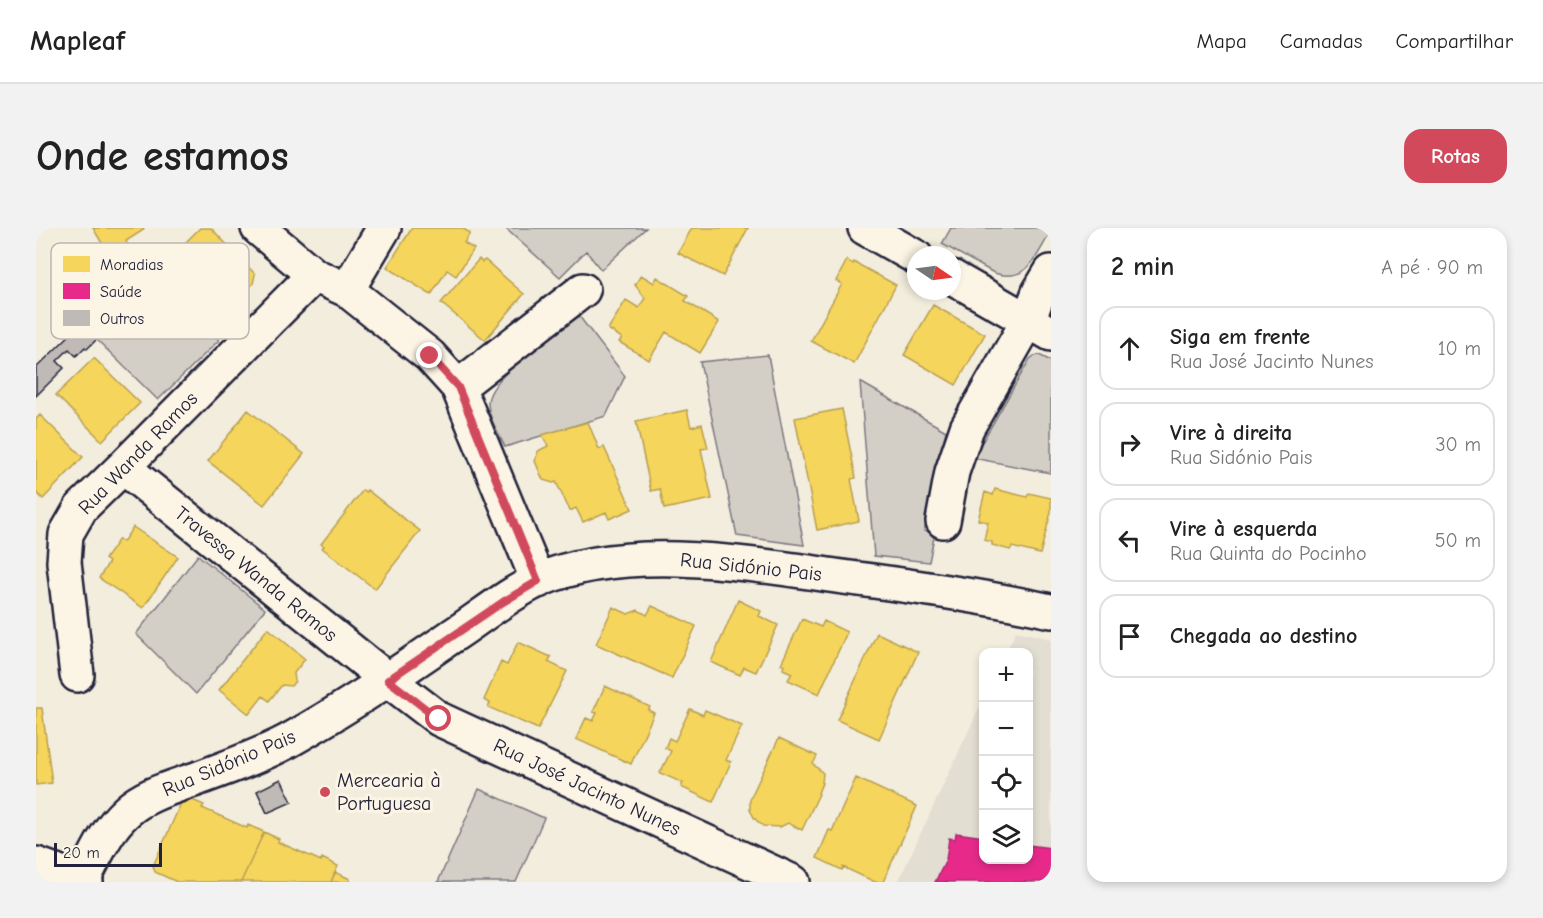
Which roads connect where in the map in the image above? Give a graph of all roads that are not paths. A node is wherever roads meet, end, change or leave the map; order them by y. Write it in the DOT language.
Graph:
graph roads {
  1 [pos="258,228"];
  2 [pos="384,228"];
  3 [pos="865,228"];
  4 [pos="907,252"];
  5 [pos="1051,272"];
  6 [pos="314,274"];
  7 [pos="961,283"];
  8 [pos="347,290"];
  9 [pos="583,290"];
  10 [pos="1040,327"];
  11 [pos="458,387"];
  12 [pos="123,467"];
  13 [pos="943,521"];
  14 [pos="538,581"];
  15 [pos="1051,611"];
  16 [pos="77,675"];
  17 [pos="388,680"];
  18 [pos="36,864"];
  19 [pos="85,881"];
  20 [pos="794,882"];
  1 -- 6 [label="street"];
  2 -- 8 [label="street"];
  3 -- 4 [label="street"];
  5 -- 10 [label="street"];
  6 -- 8 [label="street"];
  6 -- 12 [label="street, Rua Wanda Ramos"];
  7 -- 10 [label="street"];
  8 -- 11 [label="street"];
  9 -- 11 [label="street"];
  10 -- 13 [label="street"];
  11 -- 14 [label="street"];
  12 -- 16 [label="street, Rua Wanda Ramos"];
  12 -- 17 [label="street, Travessa Wanda Ramos"];
  14 -- 15 [label="street, Rua Sidónio Pais"];
  14 -- 17 [label="street, Rua Sidónio Pais"];
  17 -- 19 [label="street, Rua Sidónio Pais"];
  17 -- 20 [label="street, Rua José Jacinto Nunes"];
  18 -- 19 [label="street"];
}
